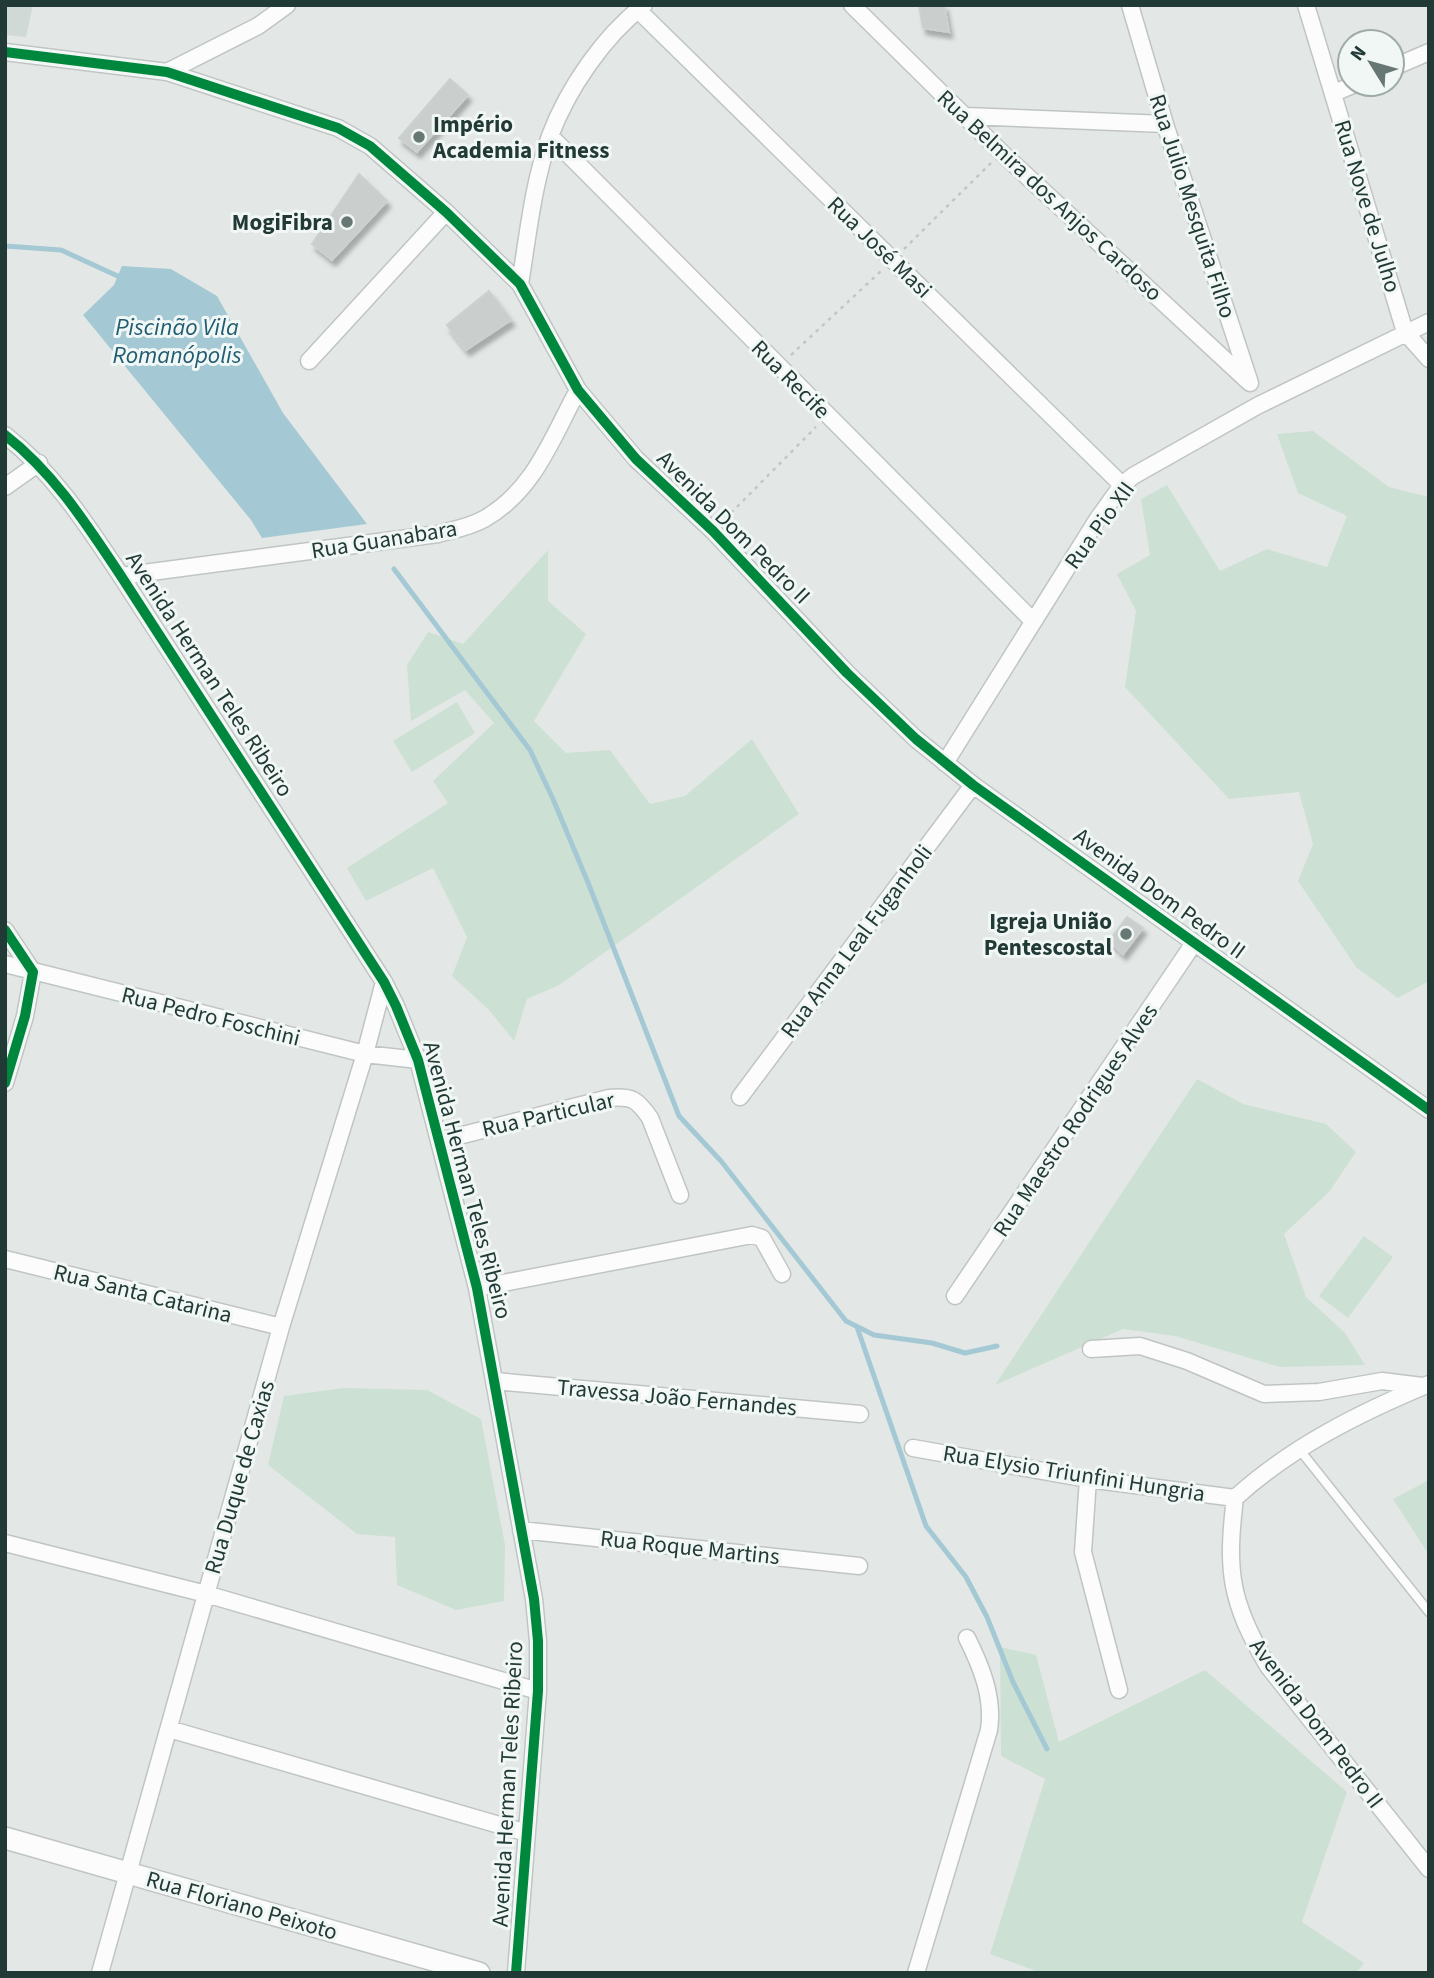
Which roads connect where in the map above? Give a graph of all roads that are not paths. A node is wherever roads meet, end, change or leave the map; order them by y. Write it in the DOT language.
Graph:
graph roads {
  1 [pos="287,5"];
  2 [pos="852,5"];
  3 [pos="1130,5"];
  4 [pos="1306,5"];
  5 [pos="641,8"];
  6 [pos="5,52"];
  7 [pos="1429,52"];
  8 [pos="1406,62"];
  9 [pos="167,72"];
  10 [pos="1334,93"];
  11 [pos="966,116"];
  12 [pos="1165,124"];
  13 [pos="550,136"];
  14 [pos="446,212"];
  15 [pos="520,284"];
  16 [pos="1429,322"];
  17 [pos="1405,332"];
  18 [pos="1429,359"];
  19 [pos="309,361"];
  20 [pos="1250,383"];
  21 [pos="578,390"];
  22 [pos="1257,406"];
  23 [pos="5,435"];
  24 [pos="39,463"];
  25 [pos="1122,485"];
  26 [pos="5,487"];
  27 [pos="121,576"];
  28 [pos="1033,621"];
  29 [pos="945,763"];
  30 [pos="973,785"];
  31 [pos="5,930"];
  32 [pos="1194,943"];
  33 [pos="5,964"];
  34 [pos="33,972"];
  35 [pos="384,982"];
  36 [pos="365,1054"];
  37 [pos="418,1060"];
  38 [pos="5,1083"];
  39 [pos="740,1097"];
  40 [pos="1429,1110"];
  41 [pos="439,1141"];
  42 [pos="680,1195"];
  43 [pos="5,1259"];
  44 [pos="782,1274"];
  45 [pos="477,1288"];
  46 [pos="955,1296"];
  47 [pos="281,1328"];
  48 [pos="1091,1349"];
  49 [pos="495,1381"];
  50 [pos="1427,1385"];
  51 [pos="860,1414"];
  52 [pos="914,1448"];
  53 [pos="1299,1449"];
  54 [pos="1088,1479"];
  55 [pos="1235,1498"];
  56 [pos="521,1530"];
  57 [pos="5,1542"];
  58 [pos="859,1566"];
  59 [pos="206,1594"];
  60 [pos="1429,1612"];
  61 [pos="967,1638"];
  62 [pos="1119,1690"];
  63 [pos="538,1691"];
  64 [pos="169,1729"];
  65 [pos="527,1833"];
  66 [pos="5,1838"];
  67 [pos="1429,1869"];
  68 [pos="129,1872"];
  69 [pos="100,1973"];
  70 [pos="479,1973"];
  71 [pos="516,1973"];
  72 [pos="916,1973"];
  1 -- 9 [label="street"];
  2 -- 11 [label="street, Rua Belmira dos Anjos Cardoso"];
  3 -- 12 [label="street, Rua Julio Mesquita Filho"];
  4 -- 10 [label="street, Rua Nove de Julho"];
  5 -- 13 [label="street"];
  5 -- 25 [label="street, Rua José Masi"];
  6 -- 9 [label="street, Avenida Dom Pedro II"];
  7 -- 8 [label="street"];
  9 -- 14 [label="street, Avenida Dom Pedro II"];
  10 -- 17 [label="street, Rua Nove de Julho"];
  11 -- 12 [label="street"];
  11 -- 20 [label="street, Rua Belmira dos Anjos Cardoso"];
  12 -- 20 [label="street, Rua Julio Mesquita Filho"];
  13 -- 15 [label="street"];
  13 -- 28 [label="street, Rua Recife"];
  14 -- 15 [label="street, Avenida Dom Pedro II"];
  14 -- 19 [label="street"];
  15 -- 21 [label="street, Avenida Dom Pedro II"];
  16 -- 17 [label="street, Rua Pio XII"];
  17 -- 18 [label="street, Rua Nove de Julho"];
  17 -- 22 [label="street, Rua Pio XII"];
  20 -- 22 [label="street, Rua Julio Mesquita Filho"];
  21 -- 27 [label="street, Rua Guanabara"];
  21 -- 29 [label="street, Avenida Dom Pedro II"];
  22 -- 25 [label="street, Rua Pio XII"];
  23 -- 24 [label="street, Avenida Herman Teles Ribeiro"];
  24 -- 26 [label="street"];
  24 -- 27 [label="street, Avenida Herman Teles Ribeiro"];
  25 -- 28 [label="street, Rua Pio XII"];
  27 -- 35 [label="street, Avenida Herman Teles Ribeiro"];
  28 -- 29 [label="street, Rua Pio XII"];
  29 -- 30 [label="street, Avenida Dom Pedro II"];
  30 -- 32 [label="street, Avenida Dom Pedro II"];
  30 -- 39 [label="street, Rua Anna Leal Fuganholi"];
  31 -- 34 [label="street"];
  32 -- 40 [label="street, Avenida Dom Pedro II"];
  32 -- 46 [label="street, Rua Maestro Rodrigues Alves"];
  33 -- 34 [label="street, Rua Pedro Foschini"];
  34 -- 36 [label="street, Rua Pedro Foschini"];
  34 -- 38 [label="street"];
  35 -- 36 [label="street, Rua Duque de Caxias"];
  35 -- 37 [label="street, Avenida Herman Teles Ribeiro"];
  36 -- 37 [label="street, Rua Pedro Foschini"];
  36 -- 47 [label="street, Rua Duque de Caxias"];
  37 -- 41 [label="street, Avenida Herman Teles Ribeiro"];
  41 -- 42 [label="street, Rua Particular"];
  41 -- 45 [label="street, Avenida Herman Teles Ribeiro"];
  43 -- 47 [label="street, Rua Santa Catarina"];
  44 -- 45 [label="street"];
  45 -- 49 [label="street, Avenida Herman Teles Ribeiro"];
  47 -- 59 [label="street, Rua Duque de Caxias"];
  48 -- 50 [label="street"];
  49 -- 51 [label="street, Travessa João Fernandes"];
  49 -- 56 [label="street, Avenida Herman Teles Ribeiro"];
  50 -- 53 [label="street"];
  52 -- 54 [label="street, Rua Elysio Triunfini Hungria"];
  53 -- 55 [label="street"];
  53 -- 60 [label="lane"];
  54 -- 55 [label="street, Rua Elysio Triunfini Hungria"];
  54 -- 62 [label="street"];
  55 -- 67 [label="street, Avenida Dom Pedro II"];
  56 -- 58 [label="street, Rua Roque Martins"];
  56 -- 63 [label="street, Avenida Herman Teles Ribeiro"];
  57 -- 59 [label="street"];
  59 -- 63 [label="street"];
  59 -- 64 [label="street, Rua Duque de Caxias"];
  61 -- 72 [label="street"];
  63 -- 65 [label="street, Avenida Herman Teles Ribeiro"];
  64 -- 65 [label="street"];
  64 -- 68 [label="street, Rua Duque de Caxias"];
  65 -- 71 [label="street, Avenida Herman Teles Ribeiro"];
  66 -- 68 [label="street, Rua Floriano Peixoto"];
  68 -- 69 [label="street, Rua Duque de Caxias"];
  68 -- 70 [label="street, Rua Floriano Peixoto"];
}
